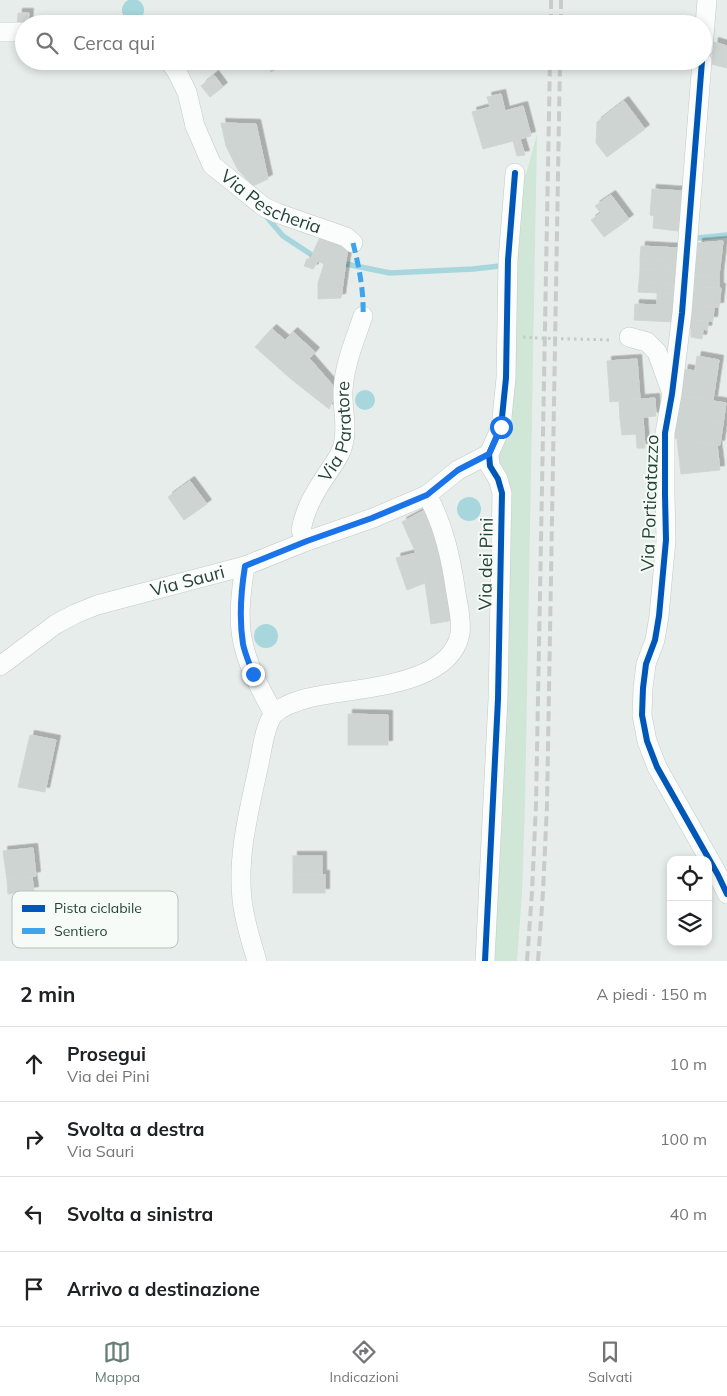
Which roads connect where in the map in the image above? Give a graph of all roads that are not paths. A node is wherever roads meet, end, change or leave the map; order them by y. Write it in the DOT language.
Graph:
graph roads {
  1 [pos="706,0"];
  2 [pos="705,15"];
  3 [pos="0,32"];
  4 [pos="15,32"];
  5 [pos="176,70"];
  6 [pos="701,70"];
  7 [pos="515,173"];
  8 [pos="353,243"];
  9 [pos="363,316"];
  10 [pos="629,337"];
  11 [pos="672,394"];
  12 [pos="489,454"];
  13 [pos="427,495"];
  14 [pos="307,541"];
  15 [pos="245,566"];
  16 [pos="0,666"];
  17 [pos="274,714"];
  18 [pos="727,894"];
  19 [pos="257,961"];
  20 [pos="485,961"];
  1 -- 2 [label="street"];
  3 -- 4 [label="street"];
  5 -- 8 [label="street, Via Pescheria"];
  6 -- 11 [label="street, Via Porticatazzo"];
  7 -- 12 [label="street"];
  9 -- 14 [label="street, Via Paratore"];
  10 -- 11 [label="street"];
  11 -- 18 [label="street, Via Porticatazzo"];
  12 -- 13 [label="street, Via Sauri"];
  12 -- 20 [label="street, Via dei Pini"];
  13 -- 14 [label="street, Via Sauri"];
  13 -- 17 [label="street"];
  14 -- 15 [label="street, Via Sauri"];
  15 -- 16 [label="street, Via Sauri"];
  15 -- 17 [label="street"];
  17 -- 19 [label="street"];
}
